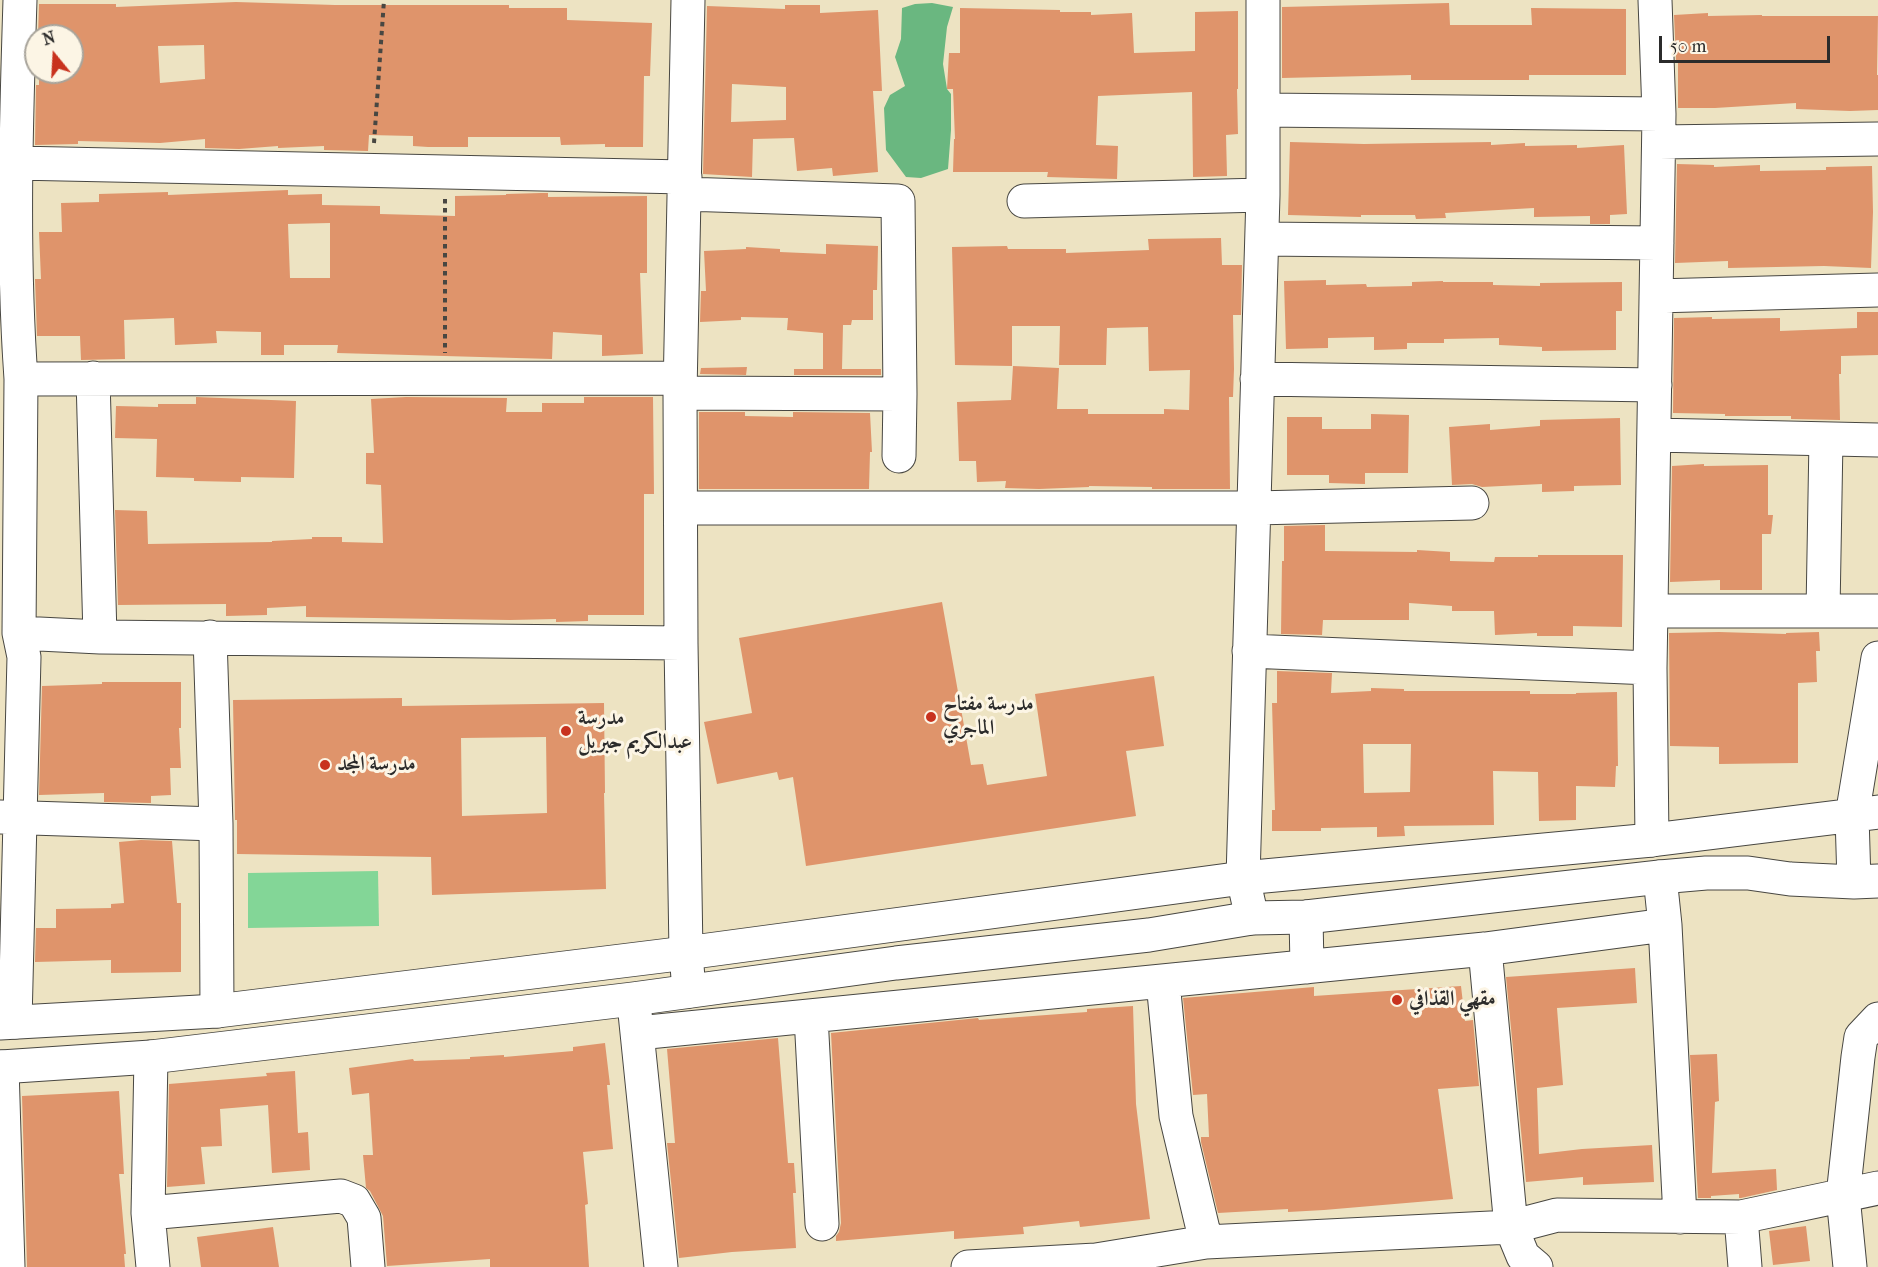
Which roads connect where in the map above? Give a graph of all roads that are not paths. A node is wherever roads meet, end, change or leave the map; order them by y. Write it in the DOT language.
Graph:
graph roads {
  1 [pos="21,0"];
  2 [pos="688,0"];
  3 [pos="1263,0"];
  4 [pos="1655,0"];
  5 [pos="1263,110"];
  6 [pos="1659,128"];
  7 [pos="1878,139"];
  8 [pos="15,163"];
  9 [pos="684,185"];
  10 [pos="1263,195"];
  11 [pos="1024,201"];
  12 [pos="1262,239"];
  13 [pos="1657,243"];
  14 [pos="1878,290"];
  15 [pos="1656,296"];
  16 [pos="9,341"];
  17 [pos="93,378"];
  18 [pos="21,379"];
  19 [pos="1257,380"];
  20 [pos="680,385"];
  21 [pos="1655,386"];
  22 [pos="900,394"];
  23 [pos="1654,435"];
  24 [pos="1826,439"];
  25 [pos="1878,440"];
  26 [pos="899,456"];
  27 [pos="1472,503"];
  28 [pos="681,508"];
  29 [pos="1254,508"];
  30 [pos="1651,611"];
  31 [pos="1823,611"];
  32 [pos="1878,611"];
  33 [pos="100,637"];
  34 [pos="210,637"];
  35 [pos="681,643"];
  36 [pos="14,649"];
  37 [pos="1250,651"];
  38 [pos="1878,658"];
  39 [pos="1650,668"];
  40 [pos="1865,814"];
  41 [pos="10,818"];
  42 [pos="216,824"];
  43 [pos="1652,840"];
  44 [pos="1660,877"];
  45 [pos="1243,878"];
  46 [pos="1866,881"];
  47 [pos="1306,917"];
  48 [pos="1252,918"];
  49 [pos="1665,925"];
  50 [pos="1485,949"];
  51 [pos="686,953"];
  52 [pos="1307,967"];
  53 [pos="1163,982"];
  54 [pos="689,991"];
  55 [pos="633,999"];
  56 [pos="217,1011"];
  57 [pos="811,1016"];
  58 [pos="1878,1018"];
  59 [pos="8,1022"];
  60 [pos="638,1033"];
  61 [pos="151,1057"];
  62 [pos="1,1067"];
  63 [pos="1878,1188"];
  64 [pos="1843,1196"];
  65 [pos="148,1213"];
  66 [pos="1680,1217"];
  67 [pos="1741,1217"];
  68 [pos="822,1224"];
  69 [pos="1511,1227"];
  70 [pos="1206,1242"];
  71 [pos="1097,1263"];
  72 [pos="8,1267"];
  73 [pos="153,1267"];
  74 [pos="368,1267"];
  75 [pos="661,1267"];
  76 [pos="968,1267"];
  77 [pos="1536,1267"];
  78 [pos="1745,1267"];
  79 [pos="1850,1267"];
  1 -- 8 [label="street"];
  2 -- 9 [label="street"];
  3 -- 5 [label="street"];
  4 -- 6 [label="street"];
  5 -- 6 [label="street"];
  5 -- 10 [label="street"];
  6 -- 7 [label="street"];
  6 -- 13 [label="street"];
  8 -- 9 [label="street"];
  8 -- 16 [label="street"];
  9 -- 20 [label="street"];
  9 -- 22 [label="street"];
  10 -- 11 [label="street"];
  10 -- 12 [label="street"];
  12 -- 13 [label="street"];
  12 -- 19 [label="street"];
  13 -- 15 [label="street"];
  14 -- 15 [label="street"];
  15 -- 21 [label="street"];
  16 -- 18 [label="street"];
  17 -- 18 [label="street"];
  17 -- 20 [label="street"];
  17 -- 33 [label="street"];
  18 -- 36 [label="street"];
  19 -- 21 [label="street"];
  19 -- 29 [label="street"];
  20 -- 22 [label="street"];
  20 -- 28 [label="street"];
  21 -- 23 [label="street"];
  22 -- 26 [label="street"];
  23 -- 24 [label="street"];
  23 -- 30 [label="street"];
  24 -- 25 [label="street"];
  24 -- 31 [label="street"];
  27 -- 29 [label="street"];
  28 -- 29 [label="street"];
  28 -- 35 [label="street"];
  29 -- 37 [label="street"];
  30 -- 31 [label="street"];
  30 -- 39 [label="street"];
  31 -- 32 [label="street"];
  33 -- 34 [label="street"];
  33 -- 36 [label="street"];
  34 -- 35 [label="street"];
  34 -- 42 [label="street"];
  35 -- 51 [label="street"];
  36 -- 41 [label="street"];
  37 -- 39 [label="street"];
  37 -- 45 [label="street"];
  38 -- 40 [label="street"];
  39 -- 43 [label="street"];
  40 -- 43 [label="street"];
  40 -- 46 [label="street"];
  41 -- 42 [label="street"];
  41 -- 59 [label="street"];
  42 -- 56 [label="street"];
  43 -- 45 [label="street"];
  44 -- 46 [label="street"];
  44 -- 47 [label="street"];
  44 -- 49 [label="street"];
  45 -- 48 [label="street"];
  45 -- 51 [label="street"];
  47 -- 48 [label="street"];
  47 -- 52 [label="street"];
  48 -- 54 [label="street"];
  49 -- 50 [label="street"];
  49 -- 66 [label="street"];
  50 -- 52 [label="street"];
  50 -- 69 [label="street"];
  51 -- 54 [label="street"];
  51 -- 56 [label="street"];
  52 -- 53 [label="street"];
  53 -- 57 [label="street"];
  53 -- 70 [label="street"];
  54 -- 55 [label="street"];
  55 -- 60 [label="street"];
  55 -- 61 [label="street"];
  56 -- 59 [label="street"];
  57 -- 60 [label="street"];
  57 -- 68 [label="street"];
  58 -- 64 [label="street"];
  60 -- 75 [label="street"];
  61 -- 62 [label="street"];
  61 -- 65 [label="street"];
  62 -- 72 [label="street"];
  63 -- 64 [label="street"];
  64 -- 67 [label="street"];
  64 -- 79 [label="street"];
  65 -- 73 [label="street"];
  65 -- 74 [label="street"];
  66 -- 67 [label="street"];
  66 -- 69 [label="street"];
  67 -- 78 [label="street"];
  69 -- 70 [label="street"];
  69 -- 77 [label="street"];
  70 -- 71 [label="street"];
  71 -- 76 [label="street"];
}
